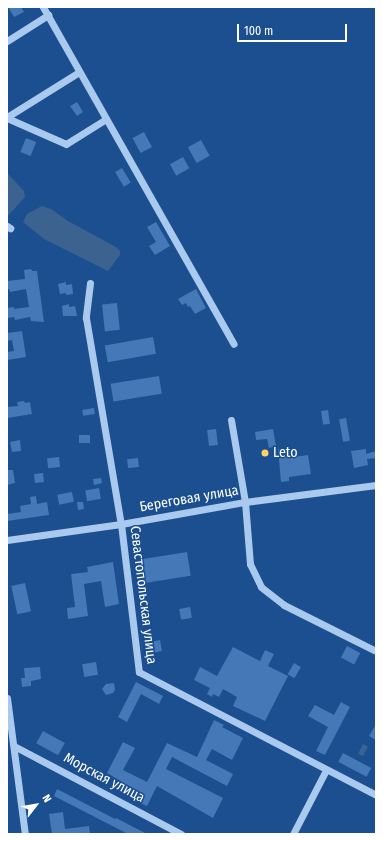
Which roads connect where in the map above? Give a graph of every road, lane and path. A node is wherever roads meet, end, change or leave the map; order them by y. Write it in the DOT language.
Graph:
graph roads {
  1 [pos="43,7"];
  2 [pos="48,15"];
  3 [pos="7,41"];
  4 [pos="79,72"];
  5 [pos="7,117"];
  6 [pos="106,119"];
  7 [pos="90,282"];
  8 [pos="234,344"];
  9 [pos="231,420"];
  10 [pos="376,485"];
  11 [pos="245,502"];
  12 [pos="121,524"];
  13 [pos="7,540"];
  14 [pos="376,651"];
  15 [pos="7,698"];
  16 [pos="14,746"];
  17 [pos="326,770"];
  18 [pos="376,795"];
  19 [pos="25,834"];
  20 [pos="181,834"];
  21 [pos="293,834"];
  1 -- 2 [label="street"];
  2 -- 3 [label="street"];
  2 -- 4 [label="street"];
  4 -- 5 [label="street"];
  4 -- 6 [label="street"];
  5 -- 6 [label="street"];
  6 -- 8 [label="street"];
  7 -- 12 [label="street, Севастопольская улица"];
  9 -- 11 [label="street"];
  10 -- 11 [label="street, Береговая улица"];
  11 -- 12 [label="street, Береговая улица"];
  11 -- 14 [label="street"];
  12 -- 13 [label="street, Береговая улица"];
  12 -- 17 [label="street, Севастопольская улица"];
  15 -- 16 [label="street"];
  16 -- 19 [label="street"];
  16 -- 20 [label="street, Морская улица"];
  17 -- 18 [label="street, Севастопольская улица"];
  17 -- 21 [label="street"];
}
